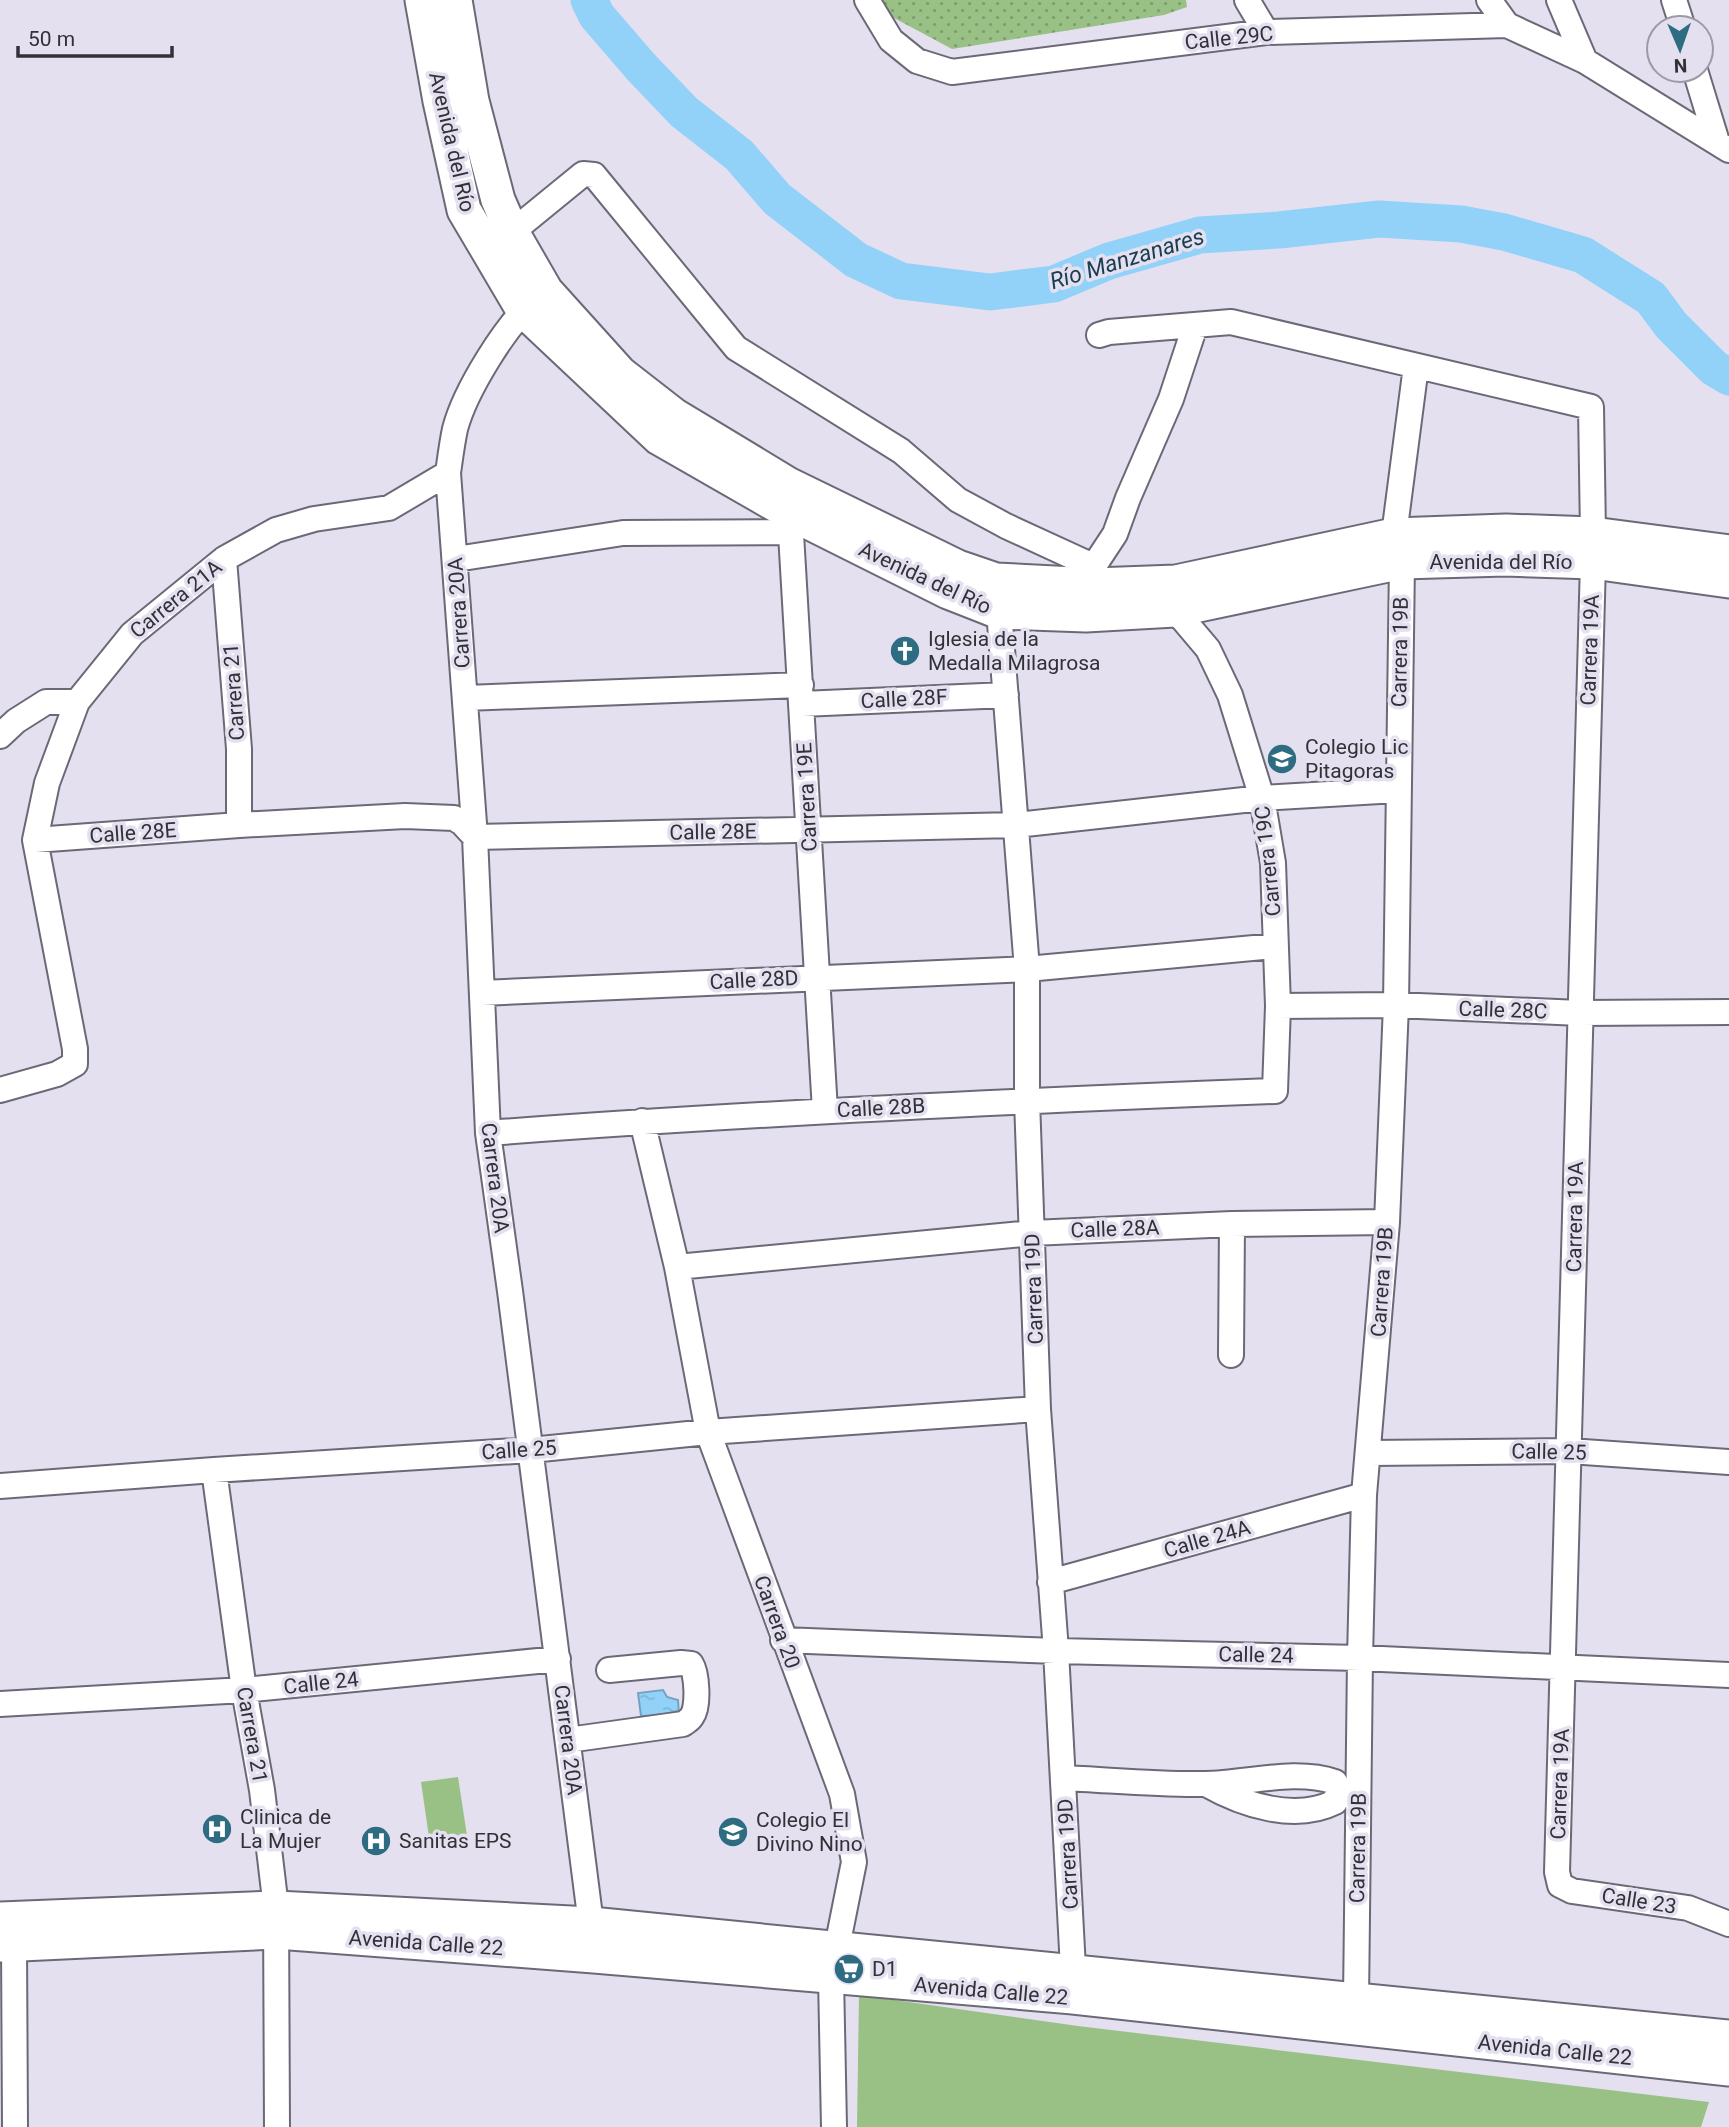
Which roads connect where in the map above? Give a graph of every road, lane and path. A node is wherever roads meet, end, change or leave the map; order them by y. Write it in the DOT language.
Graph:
graph roads {
  1 [pos="422,0"];
  2 [pos="455,0"];
  3 [pos="1247,0"];
  4 [pos="1489,0"];
  5 [pos="1559,0"];
  6 [pos="862,1"];
  7 [pos="1507,25"];
  8 [pos="1266,32"];
  9 [pos="1585,61"];
  10 [pos="1700,84"];
  11 [pos="1723,146"];
  12 [pos="512,232"];
  13 [pos="535,300"];
  14 [pos="1195,326"];
  15 [pos="1099,335"];
  16 [pos="1416,366"];
  17 [pos="448,473"];
  18 [pos="790,509"];
  19 [pos="1593,548"];
  20 [pos="1398,549"];
  21 [pos="1729,552"];
  22 [pos="224,559"];
  23 [pos="456,559"];
  24 [pos="1088,576"];
  25 [pos="1729,581"];
  26 [pos="998,596"];
  27 [pos="1175,610"];
  28 [pos="801,695"];
  29 [pos="1006,695"];
  30 [pos="466,698"];
  31 [pos="77,702"];
  32 [pos="0,736"];
  33 [pos="1397,790"];
  34 [pos="1262,798"];
  35 [pos="239,825"];
  36 [pos="1016,825"];
  37 [pos="809,830"];
  38 [pos="475,837"];
  39 [pos="36,840"];
  40 [pos="1275,946"];
  41 [pos="1027,969"];
  42 [pos="817,977"];
  43 [pos="482,993"];
  44 [pos="1396,1005"];
  45 [pos="1278,1006"];
  46 [pos="1729,1012"];
  47 [pos="1580,1013"];
  48 [pos="0,1090"];
  49 [pos="1275,1091"];
  50 [pos="1027,1100"];
  51 [pos="825,1111"];
  52 [pos="642,1121"];
  53 [pos="488,1133"];
  54 [pos="1387,1222"];
  55 [pos="1232,1224"];
  56 [pos="1032,1233"];
  57 [pos="677,1267"];
  58 [pos="1231,1355"];
  59 [pos="1038,1409"];
  60 [pos="708,1432"];
  61 [pos="531,1450"];
  62 [pos="1569,1451"];
  63 [pos="1369,1453"];
  64 [pos="1729,1462"];
  65 [pos="214,1470"];
  66 [pos="0,1486"];
  67 [pos="1364,1495"];
  68 [pos="1050,1582"];
  69 [pos="783,1640"];
  70 [pos="1056,1651"];
  71 [pos="1360,1658"];
  72 [pos="558,1659"];
  73 [pos="1564,1666"];
  74 [pos="609,1670"];
  75 [pos="1729,1675"];
  76 [pos="244,1690"];
  77 [pos="0,1704"];
  78 [pos="568,1740"];
  79 [pos="1063,1779"];
  80 [pos="1206,1784"];
  81 [pos="1557,1872"];
  82 [pos="277,1920"];
  83 [pos="591,1924"];
  84 [pos="1729,1924"];
  85 [pos="5,1936"];
  86 [pos="834,1962"];
  87 [pos="1074,1985"];
  88 [pos="1356,2001"];
  89 [pos="1729,2037"];
  90 [pos="1729,2069"];
  91 [pos="15,2127"];
  92 [pos="277,2127"];
  93 [pos="834,2127"];
  1 -- 13 [label="street, Avenida del Río"];
  2 -- 12 [label="street, Avenida del Río"];
  3 -- 8 [label="street"];
  4 -- 7 [label="street, Calle 29C"];
  5 -- 9 [label="street"];
  6 -- 8 [label="street, Calle 29C"];
  7 -- 8 [label="street, Calle 29C"];
  7 -- 9 [label="street, Calle 29C"];
  9 -- 11 [label="street, Calle 29C"];
  10 -- 11 [label="street"];
  12 -- 13 [label="street, Avenida del Río"];
  12 -- 24 [label="street"];
  13 -- 17 [label="street, Carrera 20A"];
  13 -- 18 [label="street, Avenida del Río"];
  14 -- 15 [label="street"];
  14 -- 16 [label="street"];
  14 -- 24 [label="street"];
  16 -- 19 [label="street, Carrera 19A"];
  16 -- 20 [label="street, Carrera 19B"];
  17 -- 22 [label="street, Carrera 21A"];
  17 -- 23 [label="street, Carrera 20A"];
  18 -- 23 [label="street"];
  18 -- 26 [label="street, Avenida del Río"];
  18 -- 28 [label="street, Carrera 19E"];
  19 -- 20 [label="street, Avenida del Río"];
  19 -- 21 [label="street, Avenida del Río"];
  19 -- 25 [label="street, Avenida del Río"];
  19 -- 47 [label="street, Carrera 19A"];
  20 -- 24 [label="street, Avenida del Río"];
  20 -- 27 [label="street, Avenida del Río"];
  20 -- 33 [label="street, Carrera 19B"];
  22 -- 31 [label="street, Carrera 21A"];
  22 -- 35 [label="street, Carrera 21"];
  23 -- 30 [label="street, Carrera 20A"];
  24 -- 26 [label="street, Avenida del Río"];
  26 -- 27 [label="street, Avenida del Río"];
  26 -- 29 [label="street, Carrera 19D"];
  27 -- 34 [label="street, Carrera 19C"];
  28 -- 29 [label="street, Calle 28F"];
  28 -- 30 [label="street, Calle 28F"];
  28 -- 37 [label="street, Carrera 19E"];
  29 -- 36 [label="street, Carrera 19D"];
  30 -- 38 [label="street, Carrera 20A"];
  31 -- 32 [label="street"];
  31 -- 39 [label="street, Carrera 21A"];
  33 -- 34 [label="street, Calle 28E"];
  33 -- 44 [label="street, Carrera 19B"];
  34 -- 36 [label="street, Calle 28E"];
  34 -- 40 [label="street, Carrera 19C"];
  35 -- 38 [label="street, Calle 28E"];
  35 -- 39 [label="street, Calle 28E"];
  36 -- 37 [label="street, Calle 28E"];
  36 -- 41 [label="street, Carrera 19D"];
  37 -- 38 [label="street, Calle 28E"];
  37 -- 42 [label="street, Carrera 19E"];
  38 -- 43 [label="street, Carrera 20A"];
  39 -- 48 [label="street, Carrera 21A"];
  40 -- 41 [label="street, Calle 28D"];
  40 -- 45 [label="street, Carrera 19C"];
  41 -- 42 [label="street, Calle 28D"];
  41 -- 50 [label="street, Carrera 19D"];
  42 -- 43 [label="street, Calle 28D"];
  42 -- 51 [label="street, Carrera 19E"];
  43 -- 53 [label="street, Carrera 20A"];
  44 -- 45 [label="street, Calle 28C"];
  44 -- 47 [label="street, Calle 28C"];
  44 -- 54 [label="street, Carrera 19B"];
  45 -- 49 [label="street, Carrera 19C"];
  46 -- 47 [label="street, Calle 28C"];
  47 -- 62 [label="street, Carrera 19A"];
  49 -- 50 [label="street, Calle 28B"];
  50 -- 51 [label="street, Calle 28B"];
  50 -- 56 [label="street, Carrera 19D"];
  51 -- 52 [label="street, Calle 28B"];
  52 -- 53 [label="street, Calle 28B"];
  52 -- 57 [label="street, Carrera 20"];
  53 -- 61 [label="street, Carrera 20A"];
  54 -- 55 [label="street, Calle 28A"];
  54 -- 63 [label="street, Carrera 19B"];
  55 -- 56 [label="street, Calle 28A"];
  55 -- 58 [label="street"];
  56 -- 57 [label="street, Calle 28A"];
  56 -- 59 [label="street, Carrera 19D"];
  57 -- 60 [label="street, Carrera 20"];
  59 -- 60 [label="street, Calle 25"];
  59 -- 68 [label="street, Carrera 19D"];
  60 -- 61 [label="street, Calle 25"];
  60 -- 69 [label="street, Carrera 20"];
  61 -- 65 [label="street, Calle 25"];
  61 -- 72 [label="street, Carrera 20A"];
  62 -- 63 [label="street, Calle 25"];
  62 -- 64 [label="street, Calle 25"];
  62 -- 73 [label="street, Carrera 19A"];
  63 -- 67 [label="street, Carrera 19B"];
  65 -- 66 [label="street, Calle 25"];
  65 -- 76 [label="street, Carrera 21"];
  67 -- 68 [label="street, Calle 24A"];
  67 -- 71 [label="street, Carrera 19B"];
  68 -- 70 [label="street, Carrera 19D"];
  69 -- 70 [label="street, Calle 24"];
  69 -- 86 [label="street, Carrera 20"];
  70 -- 71 [label="street, Calle 24"];
  70 -- 79 [label="street, Carrera 19D"];
  71 -- 73 [label="street, Calle 24"];
  71 -- 88 [label="street, Carrera 19B"];
  72 -- 76 [label="street, Calle 24"];
  72 -- 78 [label="street, Carrera 20A"];
  73 -- 75 [label="street, Calle 24"];
  73 -- 81 [label="street, Carrera 19A"];
  74 -- 78 [label="street"];
  76 -- 77 [label="street, Calle 24"];
  76 -- 82 [label="street, Carrera 21"];
  78 -- 83 [label="street, Carrera 20A"];
  79 -- 80 [label="street"];
  79 -- 87 [label="street, Carrera 19D"];
  81 -- 84 [label="street, Calle 23"];
  82 -- 83 [label="street, Avenida Calle 22"];
  82 -- 85 [label="street, Avenida Calle 22"];
  82 -- 86 [label="street, Avenida Calle 22"];
  82 -- 92 [label="street, Carrera 21"];
  83 -- 86 [label="street, Avenida Calle 22"];
  85 -- 91 [label="street"];
  86 -- 87 [label="street, Avenida Calle 22"];
  86 -- 93 [label="street, Carrera 20"];
  87 -- 88 [label="street, Avenida Calle 22"];
  87 -- 90 [label="street, Avenida Calle 22"];
  88 -- 89 [label="street, Avenida Calle 22"];
}
